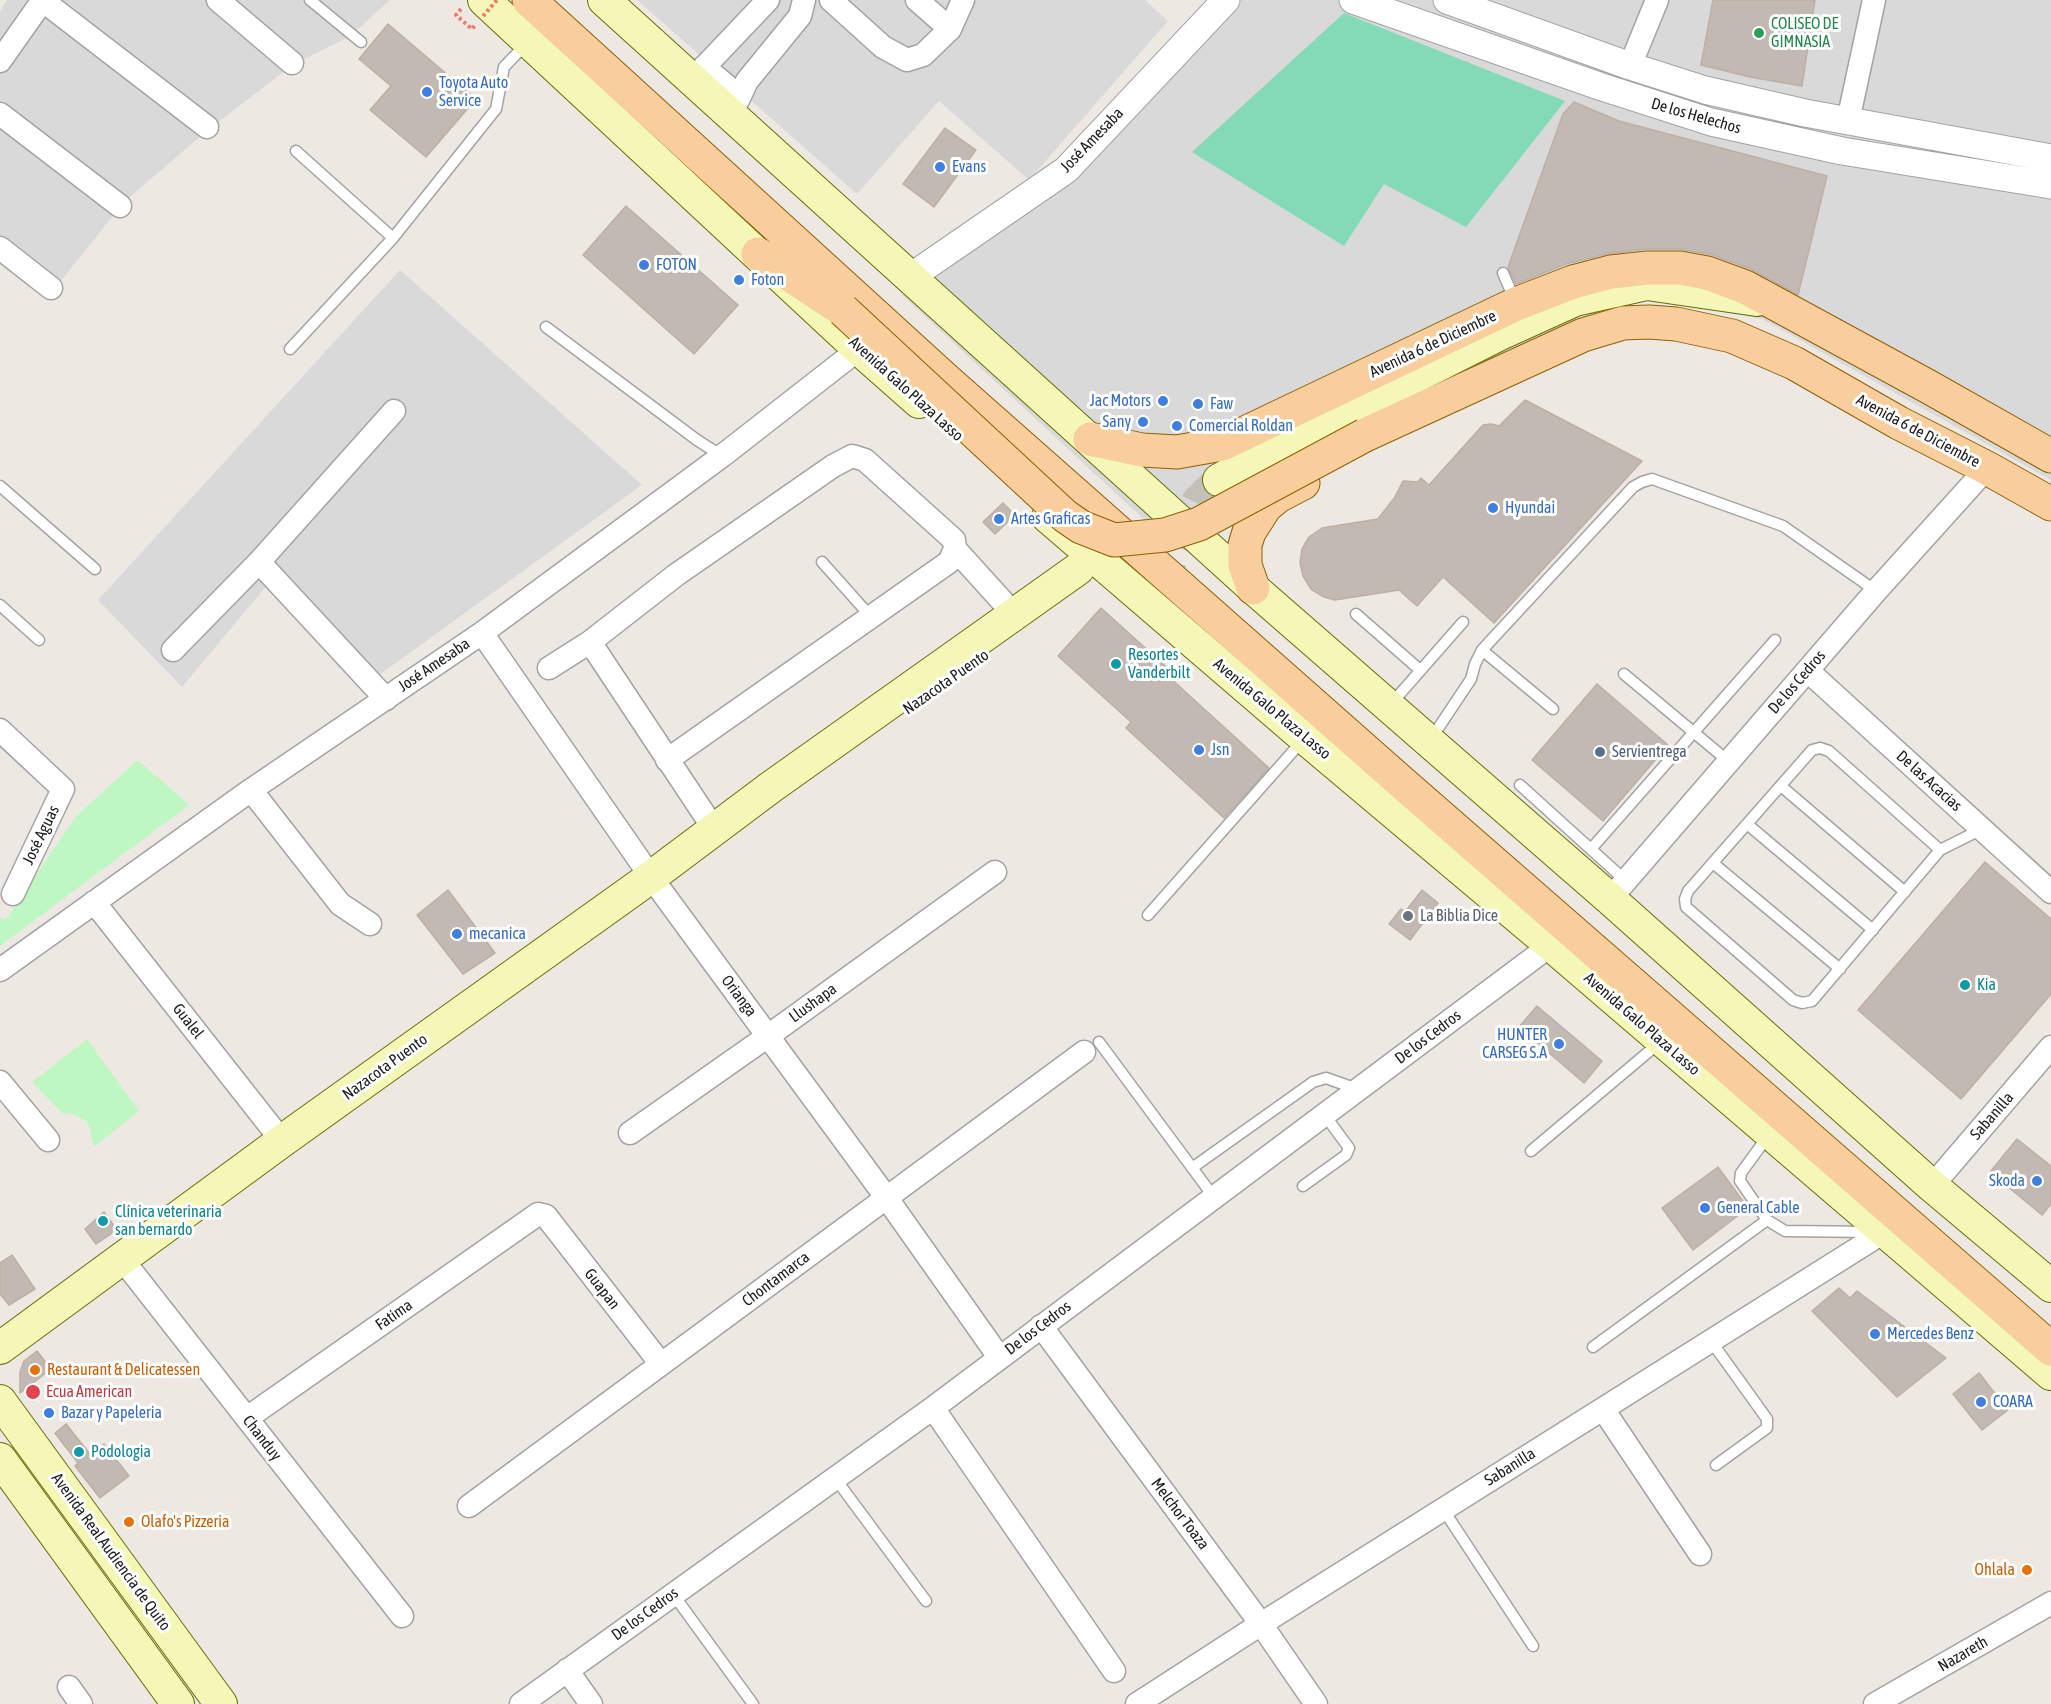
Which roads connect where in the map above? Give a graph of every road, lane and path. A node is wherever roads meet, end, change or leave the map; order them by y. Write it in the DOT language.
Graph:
graph roads {
  1 [pos="43,0"];
  2 [pos="218,0"];
  3 [pos="310,0"];
  4 [pos="497,0"];
  5 [pos="529,0"];
  6 [pos="558,0"];
  7 [pos="604,0"];
  8 [pos="768,0"];
  9 [pos="804,0"];
  10 [pos="831,0"];
  11 [pos="917,0"];
  12 [pos="963,0"];
  13 [pos="1226,0"];
  14 [pos="1353,0"];
  15 [pos="1447,0"];
  16 [pos="1657,0"];
  17 [pos="1874,0"];
  18 [pos="483,8"];
  19 [pos="950,29"];
  20 [pos="361,42"];
  21 [pos="528,42"];
  22 [pos="0,60"];
  23 [pos="292,63"];
  24 [pos="1630,66"];
  25 [pos="698,74"];
  26 [pos="735,106"];
  27 [pos="0,114"];
  28 [pos="1848,121"];
  29 [pos="207,127"];
  30 [pos="296,151"];
  31 [pos="2051,162"];
  32 [pos="120,206"];
  33 [pos="393,238"];
  34 [pos="0,248"];
  35 [pos="758,254"];
  36 [pos="1503,273"];
  37 [pos="909,278"];
  38 [pos="51,288"];
  39 [pos="1516,304"];
  40 [pos="1778,304"];
  41 [pos="546,327"];
  42 [pos="290,349"];
  43 [pos="859,349"];
  44 [pos="1446,398"];
  45 [pos="394,411"];
  46 [pos="1090,439"];
  47 [pos="722,456"];
  48 [pos="2051,456"];
  49 [pos="1988,468"];
  50 [pos="1219,480"];
  51 [pos="0,486"];
  52 [pos="2051,504"];
  53 [pos="1065,532"];
  54 [pos="955,549"];
  55 [pos="259,562"];
  56 [pos="822,562"];
  57 [pos="95,569"];
  58 [pos="1078,569"];
  59 [pos="1120,580"];
  60 [pos="1253,588"];
  61 [pos="1876,591"];
  62 [pos="1003,602"];
  63 [pos="0,604"];
  64 [pos="1356,614"];
  65 [pos="871,617"];
  66 [pos="1463,622"];
  67 [pos="482,633"];
  68 [pos="39,640"];
  69 [pos="1775,640"];
  70 [pos="590,642"];
  71 [pos="173,650"];
  72 [pos="1482,650"];
  73 [pos="1233,659"];
  74 [pos="549,668"];
  75 [pos="1420,670"];
  76 [pos="1808,671"];
  77 [pos="1624,674"];
  78 [pos="386,699"];
  79 [pos="1388,706"];
  80 [pos="1553,709"];
  81 [pos="0,730"];
  82 [pos="1694,732"];
  83 [pos="1305,738"];
  84 [pos="1429,742"];
  85 [pos="667,760"];
  86 [pos="1728,761"];
  87 [pos="1520,785"];
  88 [pos="1781,786"];
  89 [pos="771,788"];
  90 [pos="251,790"];
  91 [pos="1747,824"];
  92 [pos="714,829"];
  93 [pos="1982,829"];
  94 [pos="1433,844"];
  95 [pos="1591,849"];
  96 [pos="1940,850"];
  97 [pos="1713,863"];
  98 [pos="995,872"];
  99 [pos="651,877"];
  100 [pos="1618,890"];
  101 [pos="1905,892"];
  102 [pos="2051,892"];
  103 [pos="13,894"];
  104 [pos="94,902"];
  105 [pos="1148,915"];
  106 [pos="370,924"];
  107 [pos="1873,930"];
  108 [pos="1551,945"];
  109 [pos="1840,969"];
  110 [pos="0,970"];
  111 [pos="768,1036"];
  112 [pos="1662,1040"];
  113 [pos="1091,1047"];
  114 [pos="2051,1047"];
  115 [pos="0,1082"];
  116 [pos="1358,1089"];
  117 [pos="1324,1114"];
  118 [pos="630,1133"];
  119 [pos="1770,1134"];
  120 [pos="48,1140"];
  121 [pos="282,1141"];
  122 [pos="1531,1151"];
  123 [pos="1192,1168"];
  124 [pos="1303,1186"];
  125 [pos="1932,1186"];
  126 [pos="1214,1196"];
  127 [pos="886,1197"];
  128 [pos="542,1214"];
  129 [pos="1767,1220"];
  130 [pos="1884,1232"];
  131 [pos="122,1259"];
  132 [pos="2051,1286"];
  133 [pos="2051,1321"];
  134 [pos="1041,1326"];
  135 [pos="1711,1341"];
  136 [pos="1593,1347"];
  137 [pos="0,1348"];
  138 [pos="2051,1349"];
  139 [pos="999,1358"];
  140 [pos="661,1364"];
  141 [pos="2051,1374"];
  142 [pos="0,1401"];
  143 [pos="933,1407"];
  144 [pos="1603,1409"];
  145 [pos="247,1418"];
  146 [pos="0,1459"];
  147 [pos="1716,1465"];
  148 [pos="835,1478"];
  149 [pos="469,1506"];
  150 [pos="1443,1509"];
  151 [pos="1700,1554"];
  152 [pos="673,1594"];
  153 [pos="926,1601"];
  154 [pos="2051,1603"];
  155 [pos="402,1616"];
  156 [pos="1261,1624"];
  157 [pos="1533,1646"];
  158 [pos="567,1670"];
  159 [pos="1114,1671"];
  160 [pos="178,1704"];
  161 [pos="221,1704"];
  162 [pos="521,1704"];
  163 [pos="591,1704"];
  164 [pos="753,1704"];
  165 [pos="1137,1704"];
  166 [pos="1317,1704"];
  167 [pos="1875,1704"];
  1 -- 22 [label="street"];
  1 -- 29 [label="street"];
  2 -- 23 [label="street"];
  3 -- 20 [label="lane"];
  4 -- 18 [label="path, bridge"];
  5 -- 138 [label="main road, Avenida Galo Plaza Lasso"];
  6 -- 133 [label="main road"];
  7 -- 25 [label="main road"];
  8 -- 25 [label="street"];
  9 -- 26 [label="street"];
  10 -- 19 [label="street"];
  11 -- 19 [label="street"];
  12 -- 19 [label="street"];
  13 -- 37 [label="street, José Amesaba"];
  14 -- 31 [label="street, De los Helechos"];
  15 -- 24 [label="street, De los Helechos"];
  16 -- 24 [label="street"];
  17 -- 28 [label="street"];
  18 -- 21 [label="main road, Avenida Galo Plaza Lasso"];
  21 -- 33 [label="lane"];
  21 -- 35 [label="main road, Avenida Galo Plaza Lasso"];
  24 -- 28 [label="street, De los Helechos"];
  25 -- 26 [label="main road"];
  26 -- 37 [label="main road"];
  27 -- 32 [label="street"];
  28 -- 31 [label="street, De los Helechos"];
  30 -- 33 [label="lane"];
  33 -- 42 [label="lane"];
  34 -- 38 [label="street"];
  35 -- 43 [label="main road, Avenida Galo Plaza Lasso"];
  35 -- 44 [label="main road, bridge"];
  36 -- 39 [label="lane"];
  37 -- 46 [label="main road"];
  39 -- 40 [label="main road, Avenida 6 de Diciembre"];
  39 -- 46 [label="main road, Avenida 6 de Diciembre"];
  40 -- 48 [label="main road, Avenida 6 de Diciembre"];
  40 -- 50 [label="main road, Avenida 6 de Diciembre"];
  41 -- 47 [label="lane"];
  43 -- 47 [label="street, José Amesaba"];
  43 -- 53 [label="main road, Avenida Galo Plaza Lasso"];
  44 -- 49 [label="main road, Avenida 6 de Diciembre"];
  44 -- 60 [label="main road"];
  45 -- 55 [label="street"];
  46 -- 60 [label="main road"];
  47 -- 67 [label="street, José Amesaba"];
  49 -- 52 [label="main road, Avenida 6 de Diciembre"];
  49 -- 61 [label="street, De los Cedros"];
  51 -- 57 [label="lane"];
  53 -- 59 [label="main road, Avenida Galo Plaza Lasso"];
  53 -- 62 [label="main road"];
  54 -- 62 [label="street"];
  54 -- 65 [label="street"];
  54 -- 70 [label="street"];
  55 -- 71 [label="street"];
  55 -- 78 [label="street"];
  56 -- 65 [label="lane"];
  58 -- 89 [label="main road, Nazacota Puento"];
  59 -- 83 [label="main road, Avenida Galo Plaza Lasso"];
  59 -- 89 [label="main road, Nazacota Puento"];
  60 -- 79 [label="main road"];
  61 -- 72 [label="lane"];
  61 -- 76 [label="street, De los Cedros"];
  62 -- 89 [label="main road"];
  63 -- 68 [label="lane"];
  64 -- 75 [label="lane"];
  65 -- 85 [label="street"];
  66 -- 75 [label="lane"];
  67 -- 78 [label="street, José Amesaba"];
  67 -- 99 [label="street, Orianga"];
  69 -- 82 [label="lane"];
  70 -- 74 [label="street"];
  70 -- 85 [label="street"];
  72 -- 80 [label="lane"];
  72 -- 84 [label="lane"];
  73 -- 94 [label="main road"];
  75 -- 79 [label="lane"];
  76 -- 86 [label="street, De los Cedros"];
  76 -- 93 [label="street, De las Acacias"];
  77 -- 82 [label="lane"];
  78 -- 90 [label="street, José Amesaba"];
  79 -- 84 [label="main road"];
  81 -- 103 [label="street, José Aguas"];
  82 -- 86 [label="lane"];
  82 -- 95 [label="lane"];
  83 -- 94 [label="main road, Avenida Galo Plaza Lasso"];
  83 -- 105 [label="lane"];
  84 -- 100 [label="main road"];
  85 -- 92 [label="street"];
  86 -- 100 [label="street, De los Cedros"];
  87 -- 95 [label="lane"];
  88 -- 91 [label="lane"];
  88 -- 96 [label="lane"];
  88 -- 101 [label="lane"];
  89 -- 92 [label="main road, Nazacota Puento"];
  90 -- 104 [label="street, José Amesaba"];
  90 -- 106 [label="street"];
  91 -- 97 [label="lane"];
  91 -- 107 [label="lane"];
  92 -- 99 [label="main road, Nazacota Puento"];
  93 -- 96 [label="lane"];
  93 -- 102 [label="street, De las Acacias"];
  94 -- 108 [label="main road, Avenida Galo Plaza Lasso"];
  95 -- 100 [label="lane"];
  96 -- 101 [label="lane"];
  97 -- 109 [label="lane"];
  97 -- 109 [label="lane"];
  98 -- 111 [label="street, Llushapa"];
  99 -- 111 [label="street, Orianga"];
  99 -- 121 [label="main road, Nazacota Puento"];
  100 -- 125 [label="main road"];
  101 -- 107 [label="lane"];
  104 -- 110 [label="street, José Amesaba"];
  104 -- 121 [label="street, Gualel"];
  107 -- 109 [label="lane"];
  108 -- 112 [label="main road, Avenida Galo Plaza Lasso"];
  108 -- 116 [label="street, De los Cedros"];
  111 -- 118 [label="street, Llushapa"];
  111 -- 127 [label="street, Orianga"];
  112 -- 119 [label="main road, Avenida Galo Plaza Lasso"];
  112 -- 122 [label="lane"];
  113 -- 123 [label="lane"];
  113 -- 127 [label="street, Chontamarca"];
  114 -- 125 [label="street, Sabanilla"];
  115 -- 120 [label="street"];
  116 -- 117 [label="street, De los Cedros"];
  116 -- 123 [label="lane"];
  117 -- 124 [label="lane"];
  117 -- 126 [label="street, De los Cedros"];
  119 -- 129 [label="lane"];
  119 -- 130 [label="main road, Avenida Galo Plaza Lasso"];
  121 -- 131 [label="main road, Nazacota Puento"];
  123 -- 126 [label="lane"];
  125 -- 132 [label="main road"];
  126 -- 134 [label="street, De los Cedros"];
  127 -- 139 [label="street, Orianga"];
  127 -- 140 [label="street, Chontamarca"];
  128 -- 140 [label="street, Guapan"];
  128 -- 145 [label="street, Fatima"];
  129 -- 130 [label="lane"];
  129 -- 136 [label="lane"];
  130 -- 135 [label="street, Sabanilla"];
  130 -- 141 [label="main road, Avenida Galo Plaza Lasso"];
  131 -- 137 [label="main road, Nazacota Puento"];
  131 -- 145 [label="street, Chanduy"];
  134 -- 139 [label="street, De los Cedros"];
  134 -- 156 [label="street, Melchor Toaza"];
  135 -- 144 [label="street, Sabanilla"];
  135 -- 147 [label="lane"];
  139 -- 143 [label="street, De los Cedros"];
  140 -- 149 [label="street, Chontamarca"];
  142 -- 161 [label="main road, Avenida Real Audiencia de Quito"];
  143 -- 148 [label="street, De los Cedros"];
  143 -- 159 [label="street"];
  144 -- 150 [label="street, Sabanilla"];
  144 -- 151 [label="street"];
  145 -- 155 [label="street, Chanduy"];
  146 -- 160 [label="main road"];
  148 -- 152 [label="street, De los Cedros"];
  148 -- 153 [label="lane"];
  150 -- 156 [label="street, Sabanilla"];
  150 -- 157 [label="lane"];
  152 -- 158 [label="street, De los Cedros"];
  152 -- 164 [label="lane"];
  154 -- 167 [label="street, Nazareth"];
  156 -- 165 [label="street, Sabanilla"];
  156 -- 166 [label="street, Melchor Toaza"];
  158 -- 162 [label="street, De los Cedros"];
  158 -- 163 [label="street"];
}
